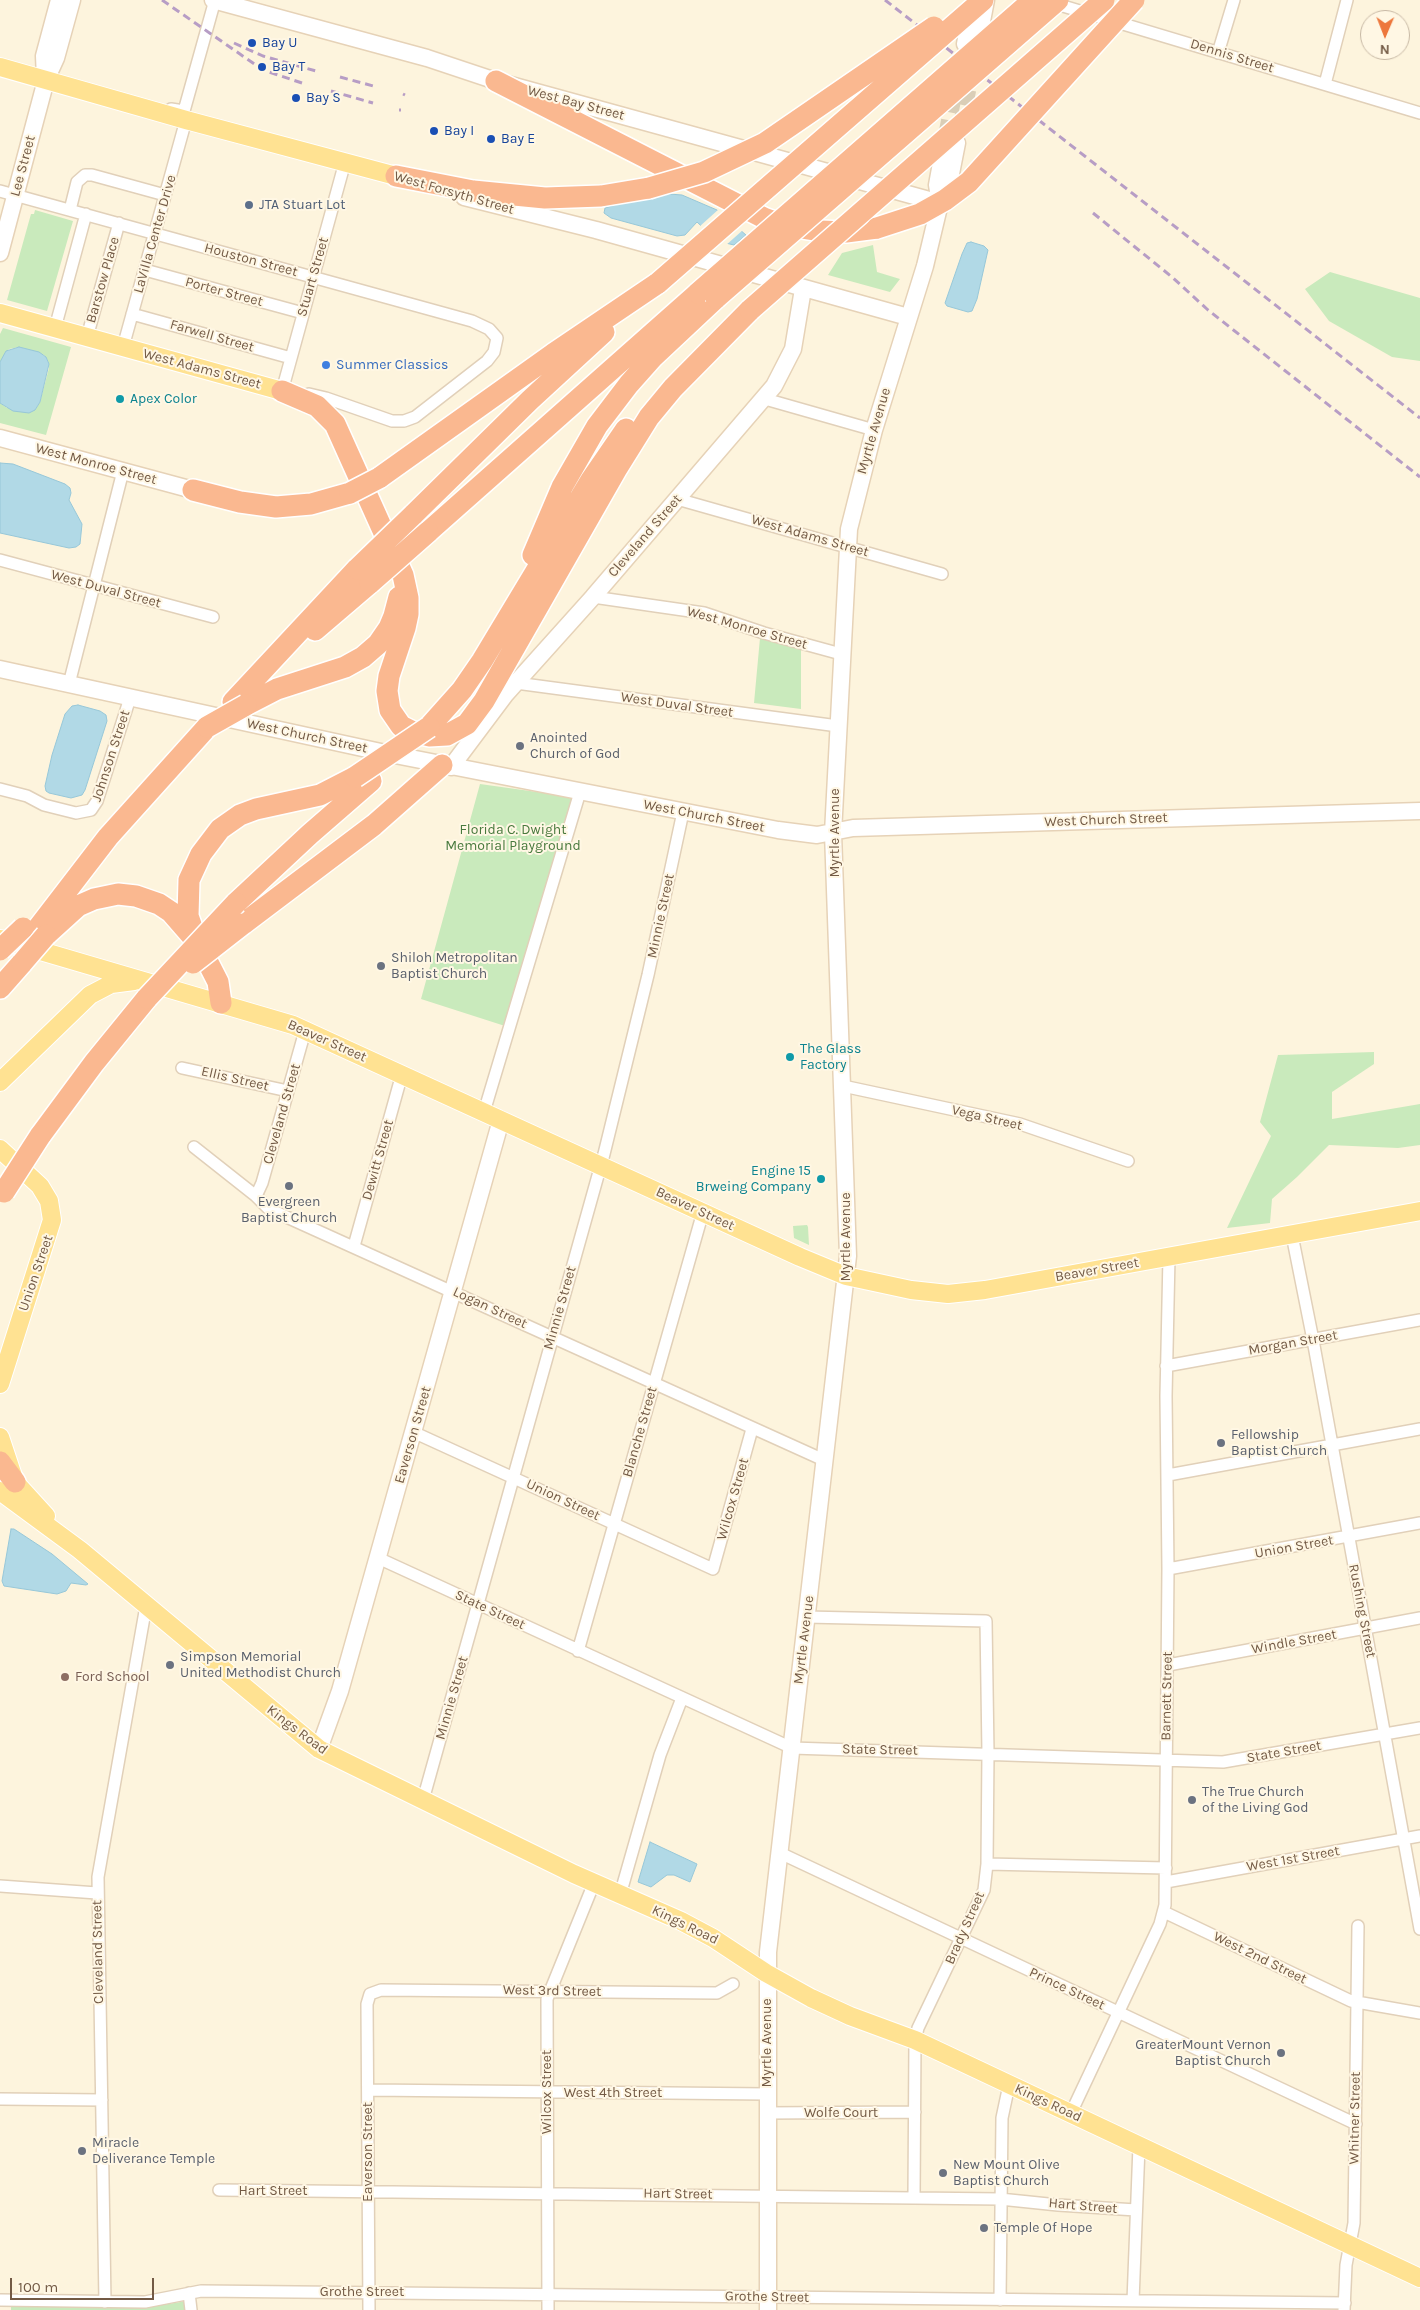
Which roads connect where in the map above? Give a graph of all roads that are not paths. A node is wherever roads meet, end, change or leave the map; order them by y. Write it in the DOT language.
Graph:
graph roads {
  1 [pos="59,0"];
  2 [pos="72,0"];
  3 [pos="214,0"];
  4 [pos="973,0"];
  5 [pos="984,0"];
  6 [pos="1033,0"];
  7 [pos="1044,0"];
  8 [pos="1058,0"];
  9 [pos="1104,0"];
  10 [pos="1134,0"];
  11 [pos="1234,0"];
  12 [pos="1347,0"];
  13 [pos="1218,53"];
  14 [pos="0,67"];
  15 [pos="46,80"];
  16 [pos="496,81"];
  17 [pos="1325,84"];
  18 [pos="1420,113"];
  19 [pos="185,116"];
  20 [pos="952,140"];
  21 [pos="345,162"];
  22 [pos="396,176"];
  23 [pos="8,193"];
  24 [pos="165,195"];
  25 [pos="940,203"];
  26 [pos="70,210"];
  27 [pos="86,214"];
  28 [pos="119,223"];
  29 [pos="155,233"];
  30 [pos="0,253"];
  31 [pos="144,270"];
  32 [pos="314,277"];
  33 [pos="658,283"];
  34 [pos="803,289"];
  35 [pos="707,296"];
  36 [pos="750,310"];
  37 [pos="0,313"];
  38 [pos="303,313"];
  39 [pos="132,314"];
  40 [pos="908,317"];
  41 [pos="55,328"];
  42 [pos="87,337"];
  43 [pos="123,347"];
  44 [pos="291,358"];
  45 [pos="282,391"];
  46 [pos="764,399"];
  47 [pos="404,421"];
  48 [pos="874,430"];
  49 [pos="0,438"];
  50 [pos="123,471"];
  51 [pos="193,490"];
  52 [pos="677,499"];
  53 [pos="847,546"];
  54 [pos="393,550"];
  55 [pos="0,560"];
  56 [pos="942,574"];
  57 [pos="363,576"];
  58 [pos="94,585"];
  59 [pos="593,596"];
  60 [pos="213,617"];
  61 [pos="500,631"];
  62 [pos="842,654"];
  63 [pos="0,669"];
  64 [pos="516,683"];
  65 [pos="69,684"];
  66 [pos="130,698"];
  67 [pos="239,703"];
  68 [pos="838,726"];
  69 [pos="446,766"];
  70 [pos="363,779"];
  71 [pos="0,789"];
  72 [pos="580,792"];
  73 [pos="1420,811"];
  74 [pos="683,812"];
  75 [pos="832,833"];
  76 [pos="34,932"];
  77 [pos="0,938"];
  78 [pos="202,952"];
  79 [pos="12,958"];
  80 [pos="0,981"];
  81 [pos="0,988"];
  82 [pos="147,990"];
  83 [pos="221,1003"];
  84 [pos="305,1031"];
  85 [pos="182,1068"];
  86 [pos="402,1074"];
  87 [pos="0,1082"];
  88 [pos="842,1086"];
  89 [pos="288,1091"];
  90 [pos="484,1112"];
  91 [pos="501,1120"];
  92 [pos="194,1147"];
  93 [pos="0,1149"];
  94 [pos="1128,1161"];
  95 [pos="601,1166"];
  96 [pos="256,1196"];
  97 [pos="1,1197"];
  98 [pos="1420,1211"];
  99 [pos="702,1212"];
  100 [pos="1292,1235"];
  101 [pos="354,1246"];
  102 [pos="1169,1257"];
  103 [pos="846,1276"];
  104 [pos="454,1292"];
  105 [pos="1420,1320"];
  106 [pos="552,1337"];
  107 [pos="1313,1340"];
  108 [pos="1166,1366"];
  109 [pos="0,1384"];
  110 [pos="654,1384"];
  111 [pos="752,1429"];
  112 [pos="1420,1429"];
  113 [pos="413,1432"];
  114 [pos="0,1437"];
  115 [pos="1332,1445"];
  116 [pos="826,1461"];
  117 [pos="0,1462"];
  118 [pos="1168,1475"];
  119 [pos="514,1477"];
  120 [pos="8,1486"];
  121 [pos="614,1523"];
  122 [pos="1420,1523"];
  123 [pos="1348,1537"];
  124 [pos="378,1558"];
  125 [pos="713,1569"];
  126 [pos="1168,1569"];
  127 [pos="476,1604"];
  128 [pos="146,1606"];
  129 [pos="806,1617"];
  130 [pos="1420,1618"];
  131 [pos="1366,1628"];
  132 [pos="578,1651"];
  133 [pos="1168,1665"];
  134 [pos="682,1698"];
  135 [pos="1420,1728"];
  136 [pos="1384,1735"];
  137 [pos="792,1748"];
  138 [pos="319,1749"];
  139 [pos="988,1753"];
  140 [pos="1167,1759"];
  141 [pos="423,1800"];
  142 [pos="1420,1836"];
  143 [pos="1403,1839"];
  144 [pos="780,1853"];
  145 [pos="987,1864"];
  146 [pos="1166,1868"];
  147 [pos="1166,1882"];
  148 [pos="594,1883"];
  149 [pos="0,1886"];
  150 [pos="97,1893"];
  151 [pos="620,1895"];
  152 [pos="1164,1912"];
  153 [pos="1358,1926"];
  154 [pos="1420,1929"];
  155 [pos="961,1940"];
  156 [pos="766,1973"];
  157 [pos="733,1984"];
  158 [pos="548,1992"];
  159 [pos="370,1994"];
  160 [pos="1356,2004"];
  161 [pos="1117,2013"];
  162 [pos="1420,2013"];
  163 [pos="915,2040"];
  164 [pos="1009,2084"];
  165 [pos="369,2090"];
  166 [pos="547,2092"];
  167 [pos="767,2094"];
  168 [pos="0,2099"];
  169 [pos="102,2100"];
  170 [pos="915,2112"];
  171 [pos="767,2113"];
  172 [pos="1071,2113"];
  173 [pos="1356,2124"];
  174 [pos="1140,2146"];
  175 [pos="219,2190"];
  176 [pos="368,2191"];
  177 [pos="547,2193"];
  178 [pos="767,2196"];
  179 [pos="914,2198"];
  180 [pos="1000,2198"];
  181 [pos="1136,2210"];
  182 [pos="1350,2245"];
  183 [pos="1420,2278"];
  184 [pos="369,2292"];
  185 [pos="189,2293"];
  186 [pos="548,2294"];
  187 [pos="0,2295"];
  188 [pos="0,2300"];
  189 [pos="1000,2300"];
  190 [pos="1133,2301"];
  191 [pos="105,2302"];
  192 [pos="768,2303"];
  193 [pos="988,2305"];
  194 [pos="1167,2306"];
  195 [pos="1344,2306"];
  196 [pos="3,2310"];
  197 [pos="192,2310"];
  198 [pos="369,2310"];
  199 [pos="548,2310"];
  1 -- 15 [label="street, Lee Street"];
  2 -- 15 [label="street, Lee Street"];
  3 -- 16 [label="street, West Bay Street"];
  3 -- 19 [label="street, LaVilla Center Drive"];
  4 -- 5 [label="street"];
  4 -- 22 [label="highway, bridge"];
  5 -- 33 [label="highway, bridge"];
  6 -- 35 [label="highway, bridge"];
  7 -- 13 [label="street, Dennis Street"];
  8 -- 35 [label="highway, bridge"];
  9 -- 36 [label="highway, bridge"];
  10 -- 16 [label="highway, bridge"];
  11 -- 13 [label="street"];
  12 -- 17 [label="street"];
  13 -- 17 [label="street, Dennis Street"];
  14 -- 15 [label="main road, West Forsyth Street"];
  15 -- 19 [label="main road, West Forsyth Street"];
  15 -- 23 [label="street, Lee Street"];
  16 -- 25 [label="street, West Bay Street"];
  17 -- 18 [label="street, Dennis Street"];
  19 -- 21 [label="main road, West Forsyth Street"];
  19 -- 24 [label="street, LaVilla Center Drive"];
  20 -- 25 [label="street, Myrtle Avenue"];
  21 -- 22 [label="main road, West Forsyth Street"];
  21 -- 32 [label="street, Stuart Street"];
  22 -- 34 [label="street, West Forsyth Street"];
  23 -- 26 [label="street, Houston Street"];
  23 -- 30 [label="street, Lee Street"];
  24 -- 26 [label="street"];
  24 -- 29 [label="street, LaVilla Center Drive"];
  25 -- 40 [label="street, Myrtle Avenue"];
  26 -- 27 [label="street, Houston Street"];
  27 -- 28 [label="street, Houston Street"];
  27 -- 41 [label="street"];
  28 -- 29 [label="street, Houston Street"];
  28 -- 42 [label="street, Barstow Place"];
  29 -- 31 [label="street, LaVilla Center Drive"];
  29 -- 32 [label="street, Houston Street"];
  31 -- 38 [label="street, Porter Street"];
  31 -- 39 [label="street, LaVilla Center Drive"];
  32 -- 38 [label="street, Stuart Street"];
  32 -- 47 [label="street, Houston Street"];
  33 -- 51 [label="highway, bridge"];
  33 -- 57 [label="highway, bridge"];
  34 -- 40 [label="street, West Forsyth Street"];
  34 -- 46 [label="street, Cleveland Street"];
  35 -- 57 [label="highway, bridge"];
  35 -- 61 [label="highway"];
  36 -- 54 [label="highway"];
  36 -- 61 [label="highway"];
  37 -- 41 [label="main road, West Adams Street"];
  38 -- 44 [label="street, Stuart Street"];
  39 -- 43 [label="street, LaVilla Center Drive"];
  39 -- 44 [label="street, Farwell Street"];
  40 -- 48 [label="street, Myrtle Avenue"];
  41 -- 42 [label="main road, West Adams Street"];
  42 -- 43 [label="main road, West Adams Street"];
  43 -- 45 [label="main road, West Adams Street"];
  44 -- 45 [label="street, Stuart Street"];
  45 -- 47 [label="street, West Adams Street"];
  45 -- 54 [label="highway"];
  46 -- 48 [label="street"];
  46 -- 52 [label="street, Cleveland Street"];
  48 -- 53 [label="street, Myrtle Avenue"];
  49 -- 50 [label="street, West Monroe Street"];
  50 -- 51 [label="street, West Monroe Street"];
  50 -- 58 [label="street"];
  52 -- 53 [label="street, West Adams Street"];
  52 -- 59 [label="street, Cleveland Street"];
  53 -- 56 [label="street, West Adams Street"];
  53 -- 62 [label="street, Myrtle Avenue"];
  54 -- 67 [label="highway"];
  55 -- 58 [label="street, West Duval Street"];
  57 -- 67 [label="highway"];
  58 -- 60 [label="street, West Duval Street"];
  58 -- 65 [label="street"];
  59 -- 62 [label="street, West Monroe Street"];
  59 -- 64 [label="street, Cleveland Street"];
  61 -- 70 [label="highway, bridge"];
  62 -- 68 [label="street, Myrtle Avenue"];
  63 -- 65 [label="street, West Church Street"];
  64 -- 68 [label="street, West Duval Street"];
  64 -- 69 [label="street, Cleveland Street"];
  65 -- 66 [label="street, West Church Street"];
  66 -- 69 [label="street, West Church Street"];
  66 -- 71 [label="street, Johnson Street"];
  67 -- 76 [label="highway, bridge"];
  68 -- 75 [label="street, Myrtle Avenue"];
  69 -- 72 [label="street, West Church Street"];
  69 -- 82 [label="highway, bridge"];
  70 -- 78 [label="highway"];
  70 -- 82 [label="highway, bridge"];
  72 -- 74 [label="street, West Church Street"];
  72 -- 90 [label="street"];
  73 -- 75 [label="street, West Church Street"];
  74 -- 75 [label="street, West Church Street"];
  74 -- 95 [label="street, Minnie Street"];
  75 -- 88 [label="street, Myrtle Avenue"];
  76 -- 78 [label="highway"];
  76 -- 79 [label="highway, bridge"];
  77 -- 82 [label="main road, Beaver Street"];
  78 -- 83 [label="highway"];
  79 -- 80 [label="highway"];
  79 -- 81 [label="highway"];
  82 -- 83 [label="main road, Beaver Street"];
  82 -- 87 [label="main road"];
  82 -- 97 [label="highway, bridge"];
  83 -- 84 [label="main road, Beaver Street"];
  84 -- 86 [label="main road, Beaver Street"];
  84 -- 89 [label="street, Cleveland Street"];
  85 -- 89 [label="street, Ellis Street"];
  86 -- 90 [label="main road, Beaver Street"];
  86 -- 101 [label="street, Dewitt Street"];
  88 -- 94 [label="street, Vega Street"];
  88 -- 103 [label="street, Myrtle Avenue"];
  89 -- 96 [label="street, Cleveland Street"];
  90 -- 91 [label="main road, Beaver Street"];
  91 -- 95 [label="main road, Beaver Street"];
  91 -- 104 [label="street, Eaverson Street"];
  92 -- 96 [label="street, Logan Street"];
  93 -- 109 [label="main road, Union Street"];
  95 -- 99 [label="main road, Beaver Street"];
  95 -- 106 [label="street, Minnie Street"];
  96 -- 101 [label="street, Logan Street"];
  98 -- 100 [label="main road, Beaver Street"];
  99 -- 103 [label="main road, Beaver Street"];
  99 -- 110 [label="street, Blanche Street"];
  100 -- 102 [label="main road, Beaver Street"];
  100 -- 107 [label="street, Rushing Street"];
  101 -- 104 [label="street, Logan Street"];
  102 -- 103 [label="main road, Beaver Street"];
  102 -- 108 [label="street, Barnett Street"];
  103 -- 116 [label="street, Myrtle Avenue"];
  104 -- 106 [label="street, Logan Street"];
  104 -- 113 [label="street, Eaverson Street"];
  105 -- 107 [label="street, Morgan Street"];
  106 -- 110 [label="street, Logan Street"];
  106 -- 119 [label="street, Minnie Street"];
  107 -- 108 [label="street, Morgan Street"];
  107 -- 115 [label="street, Rushing Street"];
  108 -- 118 [label="street, Barnett Street"];
  110 -- 111 [label="street, Logan Street"];
  110 -- 121 [label="street, Blanche Street"];
  111 -- 116 [label="street, Logan Street"];
  111 -- 125 [label="street, Wilcox Street"];
  112 -- 115 [label="street"];
  113 -- 119 [label="street, Union Street"];
  113 -- 124 [label="street, Eaverson Street"];
  114 -- 120 [label="main road"];
  115 -- 118 [label="street"];
  115 -- 123 [label="street, Rushing Street"];
  116 -- 129 [label="street, Myrtle Avenue"];
  117 -- 120 [label="highway"];
  118 -- 126 [label="street, Barnett Street"];
  119 -- 121 [label="street, Union Street"];
  119 -- 127 [label="street, Minnie Street"];
  120 -- 128 [label="main road, Kings Road"];
  121 -- 125 [label="street, Union Street"];
  121 -- 132 [label="street, Blanche Street"];
  122 -- 123 [label="street, Union Street"];
  123 -- 126 [label="street, Union Street"];
  123 -- 131 [label="street, Rushing Street"];
  124 -- 127 [label="street, State Street"];
  124 -- 138 [label="street, Eaverson Street"];
  126 -- 133 [label="street, Barnett Street"];
  127 -- 132 [label="street, State Street"];
  127 -- 141 [label="street, Minnie Street"];
  128 -- 138 [label="main road, Kings Road"];
  128 -- 150 [label="street, Cleveland Street"];
  129 -- 137 [label="street, Myrtle Avenue"];
  129 -- 139 [label="street, Brady Street"];
  130 -- 131 [label="street, Windle Street"];
  131 -- 133 [label="street, Windle Street"];
  131 -- 136 [label="street, Rushing Street"];
  132 -- 134 [label="street, State Street"];
  133 -- 140 [label="street, Barnett Street"];
  134 -- 137 [label="street, State Street"];
  134 -- 151 [label="street"];
  135 -- 136 [label="street, State Street"];
  136 -- 140 [label="street, State Street"];
  136 -- 143 [label="street, Rushing Street"];
  137 -- 139 [label="street, State Street"];
  137 -- 144 [label="street, Myrtle Avenue"];
  138 -- 141 [label="main road, Kings Road"];
  139 -- 140 [label="street, State Street"];
  139 -- 145 [label="street, Brady Street"];
  140 -- 146 [label="street, Barnett Street"];
  141 -- 148 [label="main road, Kings Road"];
  142 -- 143 [label="street, West 1st Street"];
  143 -- 147 [label="street, West 1st Street"];
  143 -- 154 [label="street, Rushing Street"];
  144 -- 155 [label="street, Prince Street"];
  144 -- 156 [label="street, Myrtle Avenue"];
  145 -- 146 [label="street"];
  145 -- 155 [label="street, Brady Street"];
  146 -- 147 [label="street, Barnett Street"];
  147 -- 152 [label="street, Barnett Street"];
  148 -- 151 [label="main road, Kings Road"];
  148 -- 158 [label="street, Wilcox Street"];
  149 -- 150 [label="street"];
  150 -- 169 [label="street, Cleveland Street"];
  151 -- 156 [label="main road, Kings Road"];
  152 -- 160 [label="street, West 2nd Street"];
  152 -- 161 [label="street, Barnett Street"];
  153 -- 160 [label="street, Whitner Street"];
  155 -- 161 [label="street, Prince Street"];
  155 -- 163 [label="street, Brady Street"];
  156 -- 163 [label="main road, Kings Road"];
  156 -- 167 [label="street, Myrtle Avenue"];
  157 -- 158 [label="street, West 3rd Street"];
  158 -- 159 [label="street, West 3rd Street"];
  158 -- 166 [label="street, Wilcox Street"];
  159 -- 165 [label="street, Eaverson Street"];
  160 -- 162 [label="street"];
  160 -- 173 [label="street, Whitner Street"];
  161 -- 172 [label="street, Barnett Street"];
  161 -- 173 [label="street, Prince Street"];
  163 -- 164 [label="main road, Kings Road"];
  163 -- 170 [label="street, Brady Street"];
  164 -- 172 [label="main road, Kings Road"];
  164 -- 180 [label="street"];
  165 -- 166 [label="street, West 4th Street"];
  165 -- 176 [label="street, Eaverson Street"];
  166 -- 167 [label="street, West 4th Street"];
  166 -- 177 [label="street, Wilcox Street"];
  167 -- 171 [label="street, Myrtle Avenue"];
  168 -- 169 [label="street"];
  169 -- 191 [label="street, Cleveland Street"];
  170 -- 171 [label="street, Wolfe Court"];
  170 -- 179 [label="street, Brady Street"];
  171 -- 178 [label="street, Myrtle Avenue"];
  172 -- 174 [label="main road, Kings Road"];
  173 -- 182 [label="street, Whitner Street"];
  174 -- 181 [label="street"];
  174 -- 182 [label="main road, Kings Road"];
  175 -- 176 [label="street, Hart Street"];
  176 -- 177 [label="street, Hart Street"];
  176 -- 184 [label="street, Eaverson Street"];
  177 -- 178 [label="street, Hart Street"];
  177 -- 186 [label="street, Wilcox Street"];
  178 -- 179 [label="street, Hart Street"];
  178 -- 192 [label="street, Myrtle Avenue"];
  179 -- 180 [label="street, Hart Street"];
  180 -- 181 [label="street, Hart Street"];
  180 -- 189 [label="street"];
  181 -- 190 [label="street"];
  182 -- 183 [label="main road, Kings Road"];
  182 -- 195 [label="street, Whitner Street"];
  184 -- 185 [label="street, Grothe Street"];
  184 -- 186 [label="street, Grothe Street"];
  184 -- 198 [label="street, Eaverson Street"];
  185 -- 191 [label="street, Grothe Street"];
  185 -- 197 [label="street"];
  186 -- 192 [label="street, Grothe Street"];
  186 -- 199 [label="street, Wilcox Street"];
  187 -- 188 [label="street"];
  188 -- 191 [label="street, Grothe Street"];
  188 -- 196 [label="street"];
  189 -- 190 [label="street, Grothe Street"];
  189 -- 193 [label="street, Grothe Street"];
  190 -- 194 [label="street, Grothe Street"];
  192 -- 193 [label="street, Grothe Street"];
  194 -- 195 [label="street, Grothe Street"];
}
